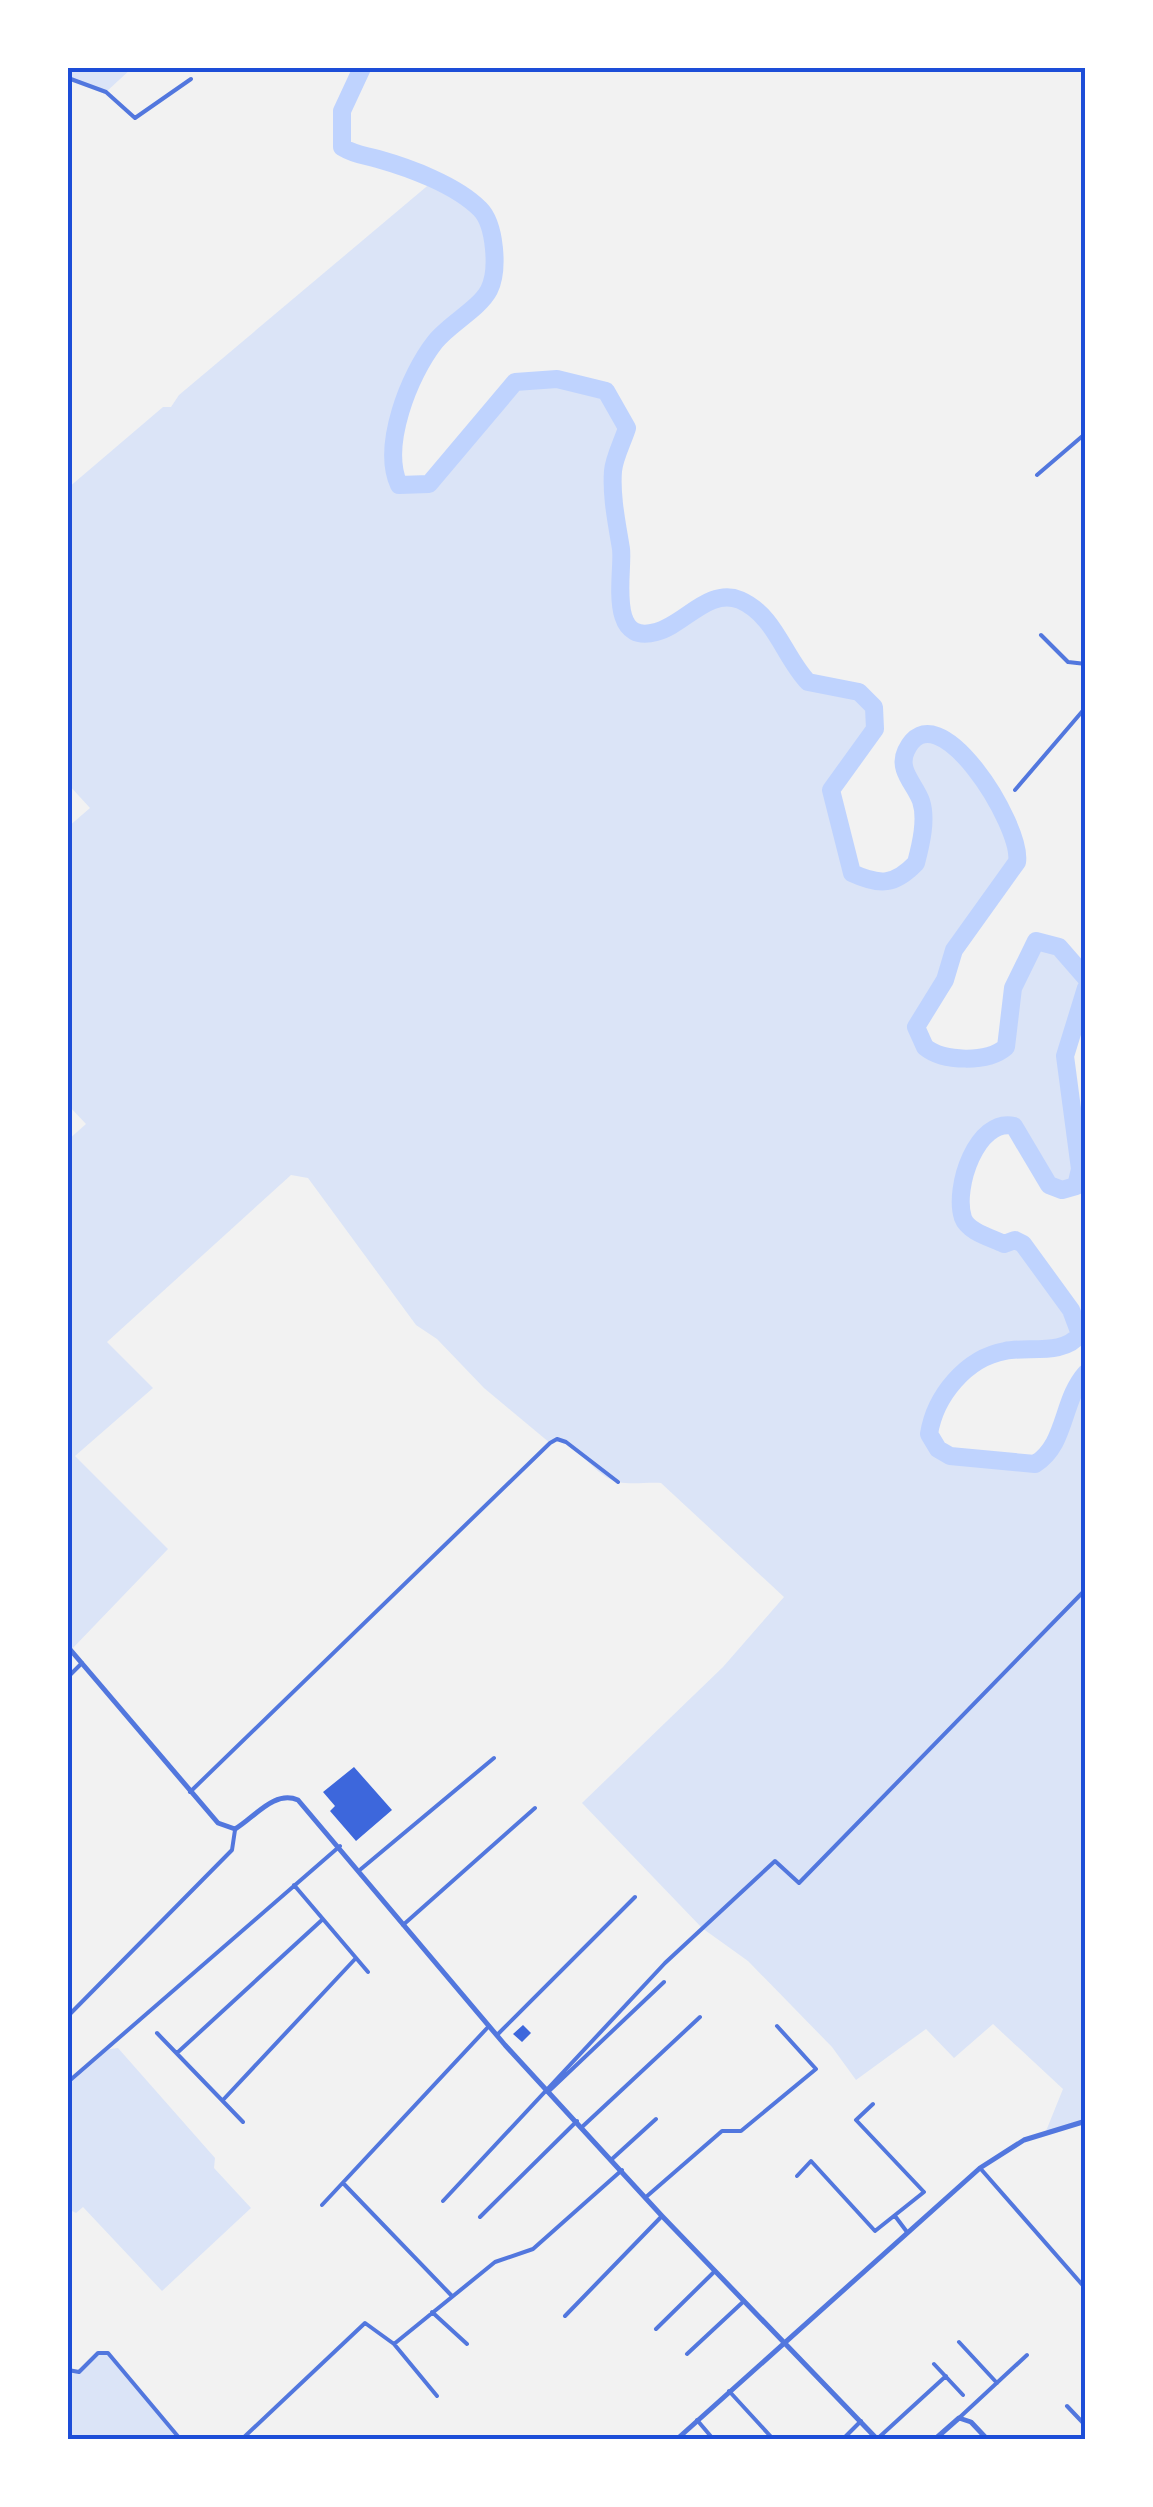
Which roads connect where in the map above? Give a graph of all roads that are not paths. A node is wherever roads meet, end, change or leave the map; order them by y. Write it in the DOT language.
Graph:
graph roads {
  1 [pos="68,78"];
  2 [pos="190,79"];
  3 [pos="1086,433"];
  4 [pos="1038,475"];
  5 [pos="1041,635"];
  6 [pos="1086,664"];
  7 [pos="1086,707"];
  8 [pos="1015,790"];
  9 [pos="618,1482"];
  10 [pos="1086,1589"];
  11 [pos="68,1647"];
  12 [pos="82,1663"];
  13 [pos="68,1677"];
  14 [pos="494,1758"];
  15 [pos="190,1792"];
  16 [pos="534,1808"];
  17 [pos="235,1830"];
  18 [pos="340,1846"];
  19 [pos="361,1869"];
  20 [pos="294,1885"];
  21 [pos="635,1897"];
  22 [pos="324,1919"];
  23 [pos="403,1926"];
  24 [pos="356,1958"];
  25 [pos="368,1972"];
  26 [pos="664,1982"];
  27 [pos="68,2016"];
  28 [pos="700,2016"];
  29 [pos="488,2026"];
  30 [pos="777,2026"];
  31 [pos="156,2033"];
  32 [pos="497,2036"];
  33 [pos="177,2054"];
  34 [pos="68,2082"];
  35 [pos="546,2090"];
  36 [pos="222,2100"];
  37 [pos="873,2104"];
  38 [pos="656,2119"];
  39 [pos="1086,2121"];
  40 [pos="243,2122"];
  41 [pos="580,2124"];
  42 [pos="612,2159"];
  43 [pos="980,2168"];
  44 [pos="622,2170"];
  45 [pos="796,2176"];
  46 [pos="343,2183"];
  47 [pos="646,2197"];
  48 [pos="442,2201"];
  49 [pos="322,2204"];
  50 [pos="662,2216"];
  51 [pos="895,2216"];
  52 [pos="480,2217"];
  53 [pos="907,2232"];
  54 [pos="715,2271"];
  55 [pos="1086,2288"];
  56 [pos="451,2295"];
  57 [pos="744,2301"];
  58 [pos="432,2312"];
  59 [pos="565,2316"];
  60 [pos="656,2330"];
  61 [pos="784,2342"];
  62 [pos="959,2342"];
  63 [pos="394,2344"];
  64 [pos="468,2344"];
  65 [pos="687,2354"];
  66 [pos="1026,2355"];
  67 [pos="934,2364"];
  68 [pos="68,2370"];
  69 [pos="946,2376"];
  70 [pos="997,2383"];
  71 [pos="729,2391"];
  72 [pos="964,2395"];
  73 [pos="438,2396"];
  74 [pos="1067,2406"];
  75 [pos="959,2418"];
  76 [pos="697,2420"];
  77 [pos="861,2421"];
  78 [pos="1086,2426"];
  79 [pos="877,2439"];
  80 [pos="182,2440"];
  81 [pos="242,2440"];
  82 [pos="676,2440"];
  83 [pos="714,2440"];
  84 [pos="774,2440"];
  85 [pos="842,2440"];
  86 [pos="934,2440"];
  87 [pos="988,2440"];
  1 -- 2 [label="street"];
  3 -- 4 [label="street"];
  5 -- 6 [label="street"];
  7 -- 8 [label="street"];
  9 -- 15 [label="street"];
  10 -- 35 [label="street"];
  11 -- 12 [label="street"];
  12 -- 13 [label="street"];
  12 -- 15 [label="street"];
  14 -- 19 [label="street"];
  15 -- 17 [label="street"];
  16 -- 23 [label="street"];
  17 -- 18 [label="street"];
  17 -- 27 [label="street"];
  18 -- 19 [label="street"];
  18 -- 20 [label="street"];
  19 -- 23 [label="street"];
  20 -- 22 [label="street"];
  20 -- 34 [label="street"];
  21 -- 32 [label="street"];
  22 -- 24 [label="street"];
  22 -- 33 [label="street"];
  23 -- 29 [label="street"];
  24 -- 25 [label="street"];
  24 -- 36 [label="street"];
  26 -- 35 [label="street"];
  28 -- 41 [label="street"];
  29 -- 32 [label="street"];
  29 -- 46 [label="street"];
  30 -- 47 [label="street"];
  31 -- 33 [label="street"];
  32 -- 35 [label="street"];
  33 -- 36 [label="street"];
  35 -- 41 [label="street"];
  35 -- 48 [label="street"];
  36 -- 40 [label="street"];
  37 -- 51 [label="street"];
  38 -- 42 [label="street"];
  39 -- 43 [label="street"];
  41 -- 42 [label="street"];
  41 -- 52 [label="street"];
  42 -- 44 [label="street"];
  43 -- 53 [label="street"];
  43 -- 55 [label="street"];
  44 -- 47 [label="street"];
  44 -- 56 [label="street"];
  45 -- 51 [label="street"];
  46 -- 49 [label="street"];
  46 -- 56 [label="street"];
  47 -- 50 [label="street"];
  50 -- 54 [label="street"];
  50 -- 59 [label="street"];
  51 -- 53 [label="street"];
  53 -- 61 [label="street"];
  54 -- 57 [label="street"];
  54 -- 60 [label="street"];
  56 -- 58 [label="street"];
  57 -- 61 [label="street"];
  57 -- 65 [label="street"];
  58 -- 63 [label="street"];
  58 -- 64 [label="street"];
  61 -- 71 [label="street"];
  61 -- 77 [label="street"];
  62 -- 70 [label="street"];
  63 -- 73 [label="street"];
  63 -- 81 [label="street"];
  66 -- 70 [label="street"];
  67 -- 69 [label="street"];
  68 -- 80 [label="street"];
  69 -- 72 [label="street"];
  69 -- 79 [label="street"];
  70 -- 75 [label="street"];
  71 -- 76 [label="street"];
  71 -- 84 [label="street"];
  74 -- 78 [label="street"];
  75 -- 86 [label="street"];
  75 -- 87 [label="street"];
  76 -- 82 [label="street"];
  76 -- 83 [label="street"];
  77 -- 79 [label="street"];
  77 -- 85 [label="street"];
}
